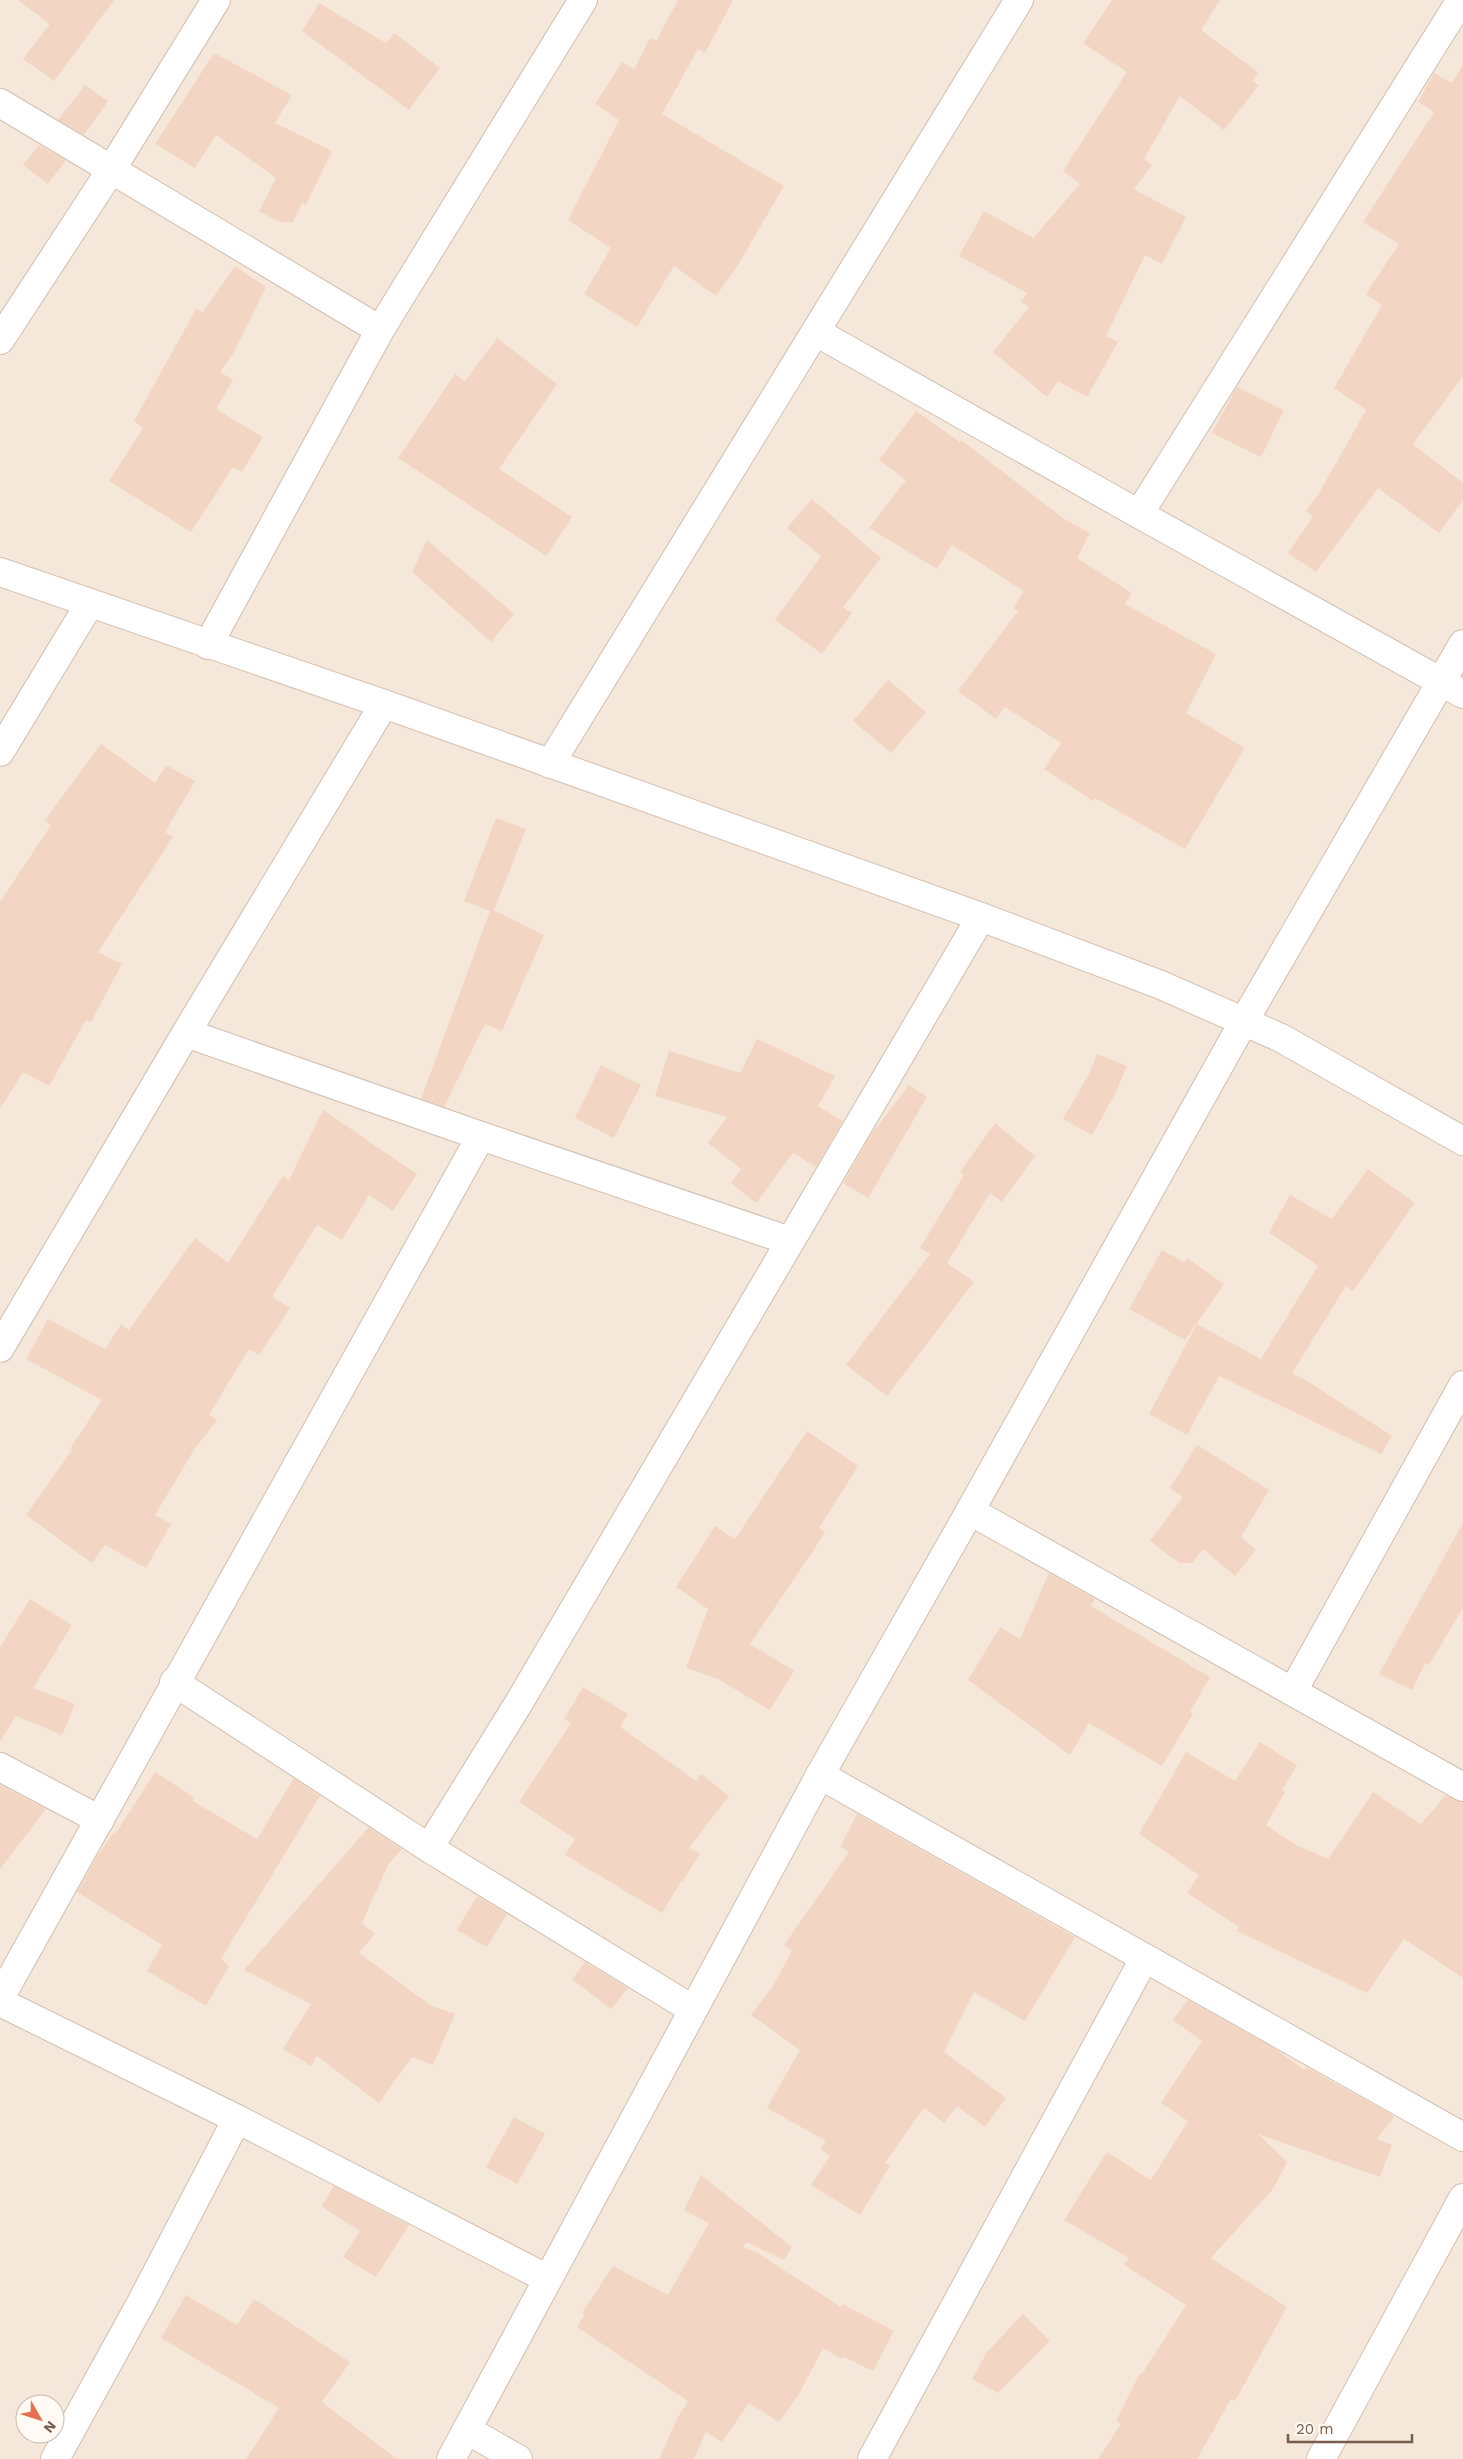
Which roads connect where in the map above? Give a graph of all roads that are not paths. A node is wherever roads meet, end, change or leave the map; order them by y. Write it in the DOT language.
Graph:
graph roads {
  1 [pos="216,0"];
  2 [pos="583,0"];
  3 [pos="1018,0"];
  4 [pos="1461,0"];
  5 [pos="0,102"];
  6 [pos="111,170"];
  7 [pos="380,330"];
  8 [pos="816,332"];
  9 [pos="0,340"];
  10 [pos="1138,514"];
  11 [pos="0,572"];
  12 [pos="90,603"];
  13 [pos="1463,644"];
  14 [pos="208,645"];
  15 [pos="1452,688"];
  16 [pos="384,704"];
  17 [pos="0,752"];
  18 [pos="550,764"];
  19 [pos="981,917"];
  20 [pos="1244,1021"];
  21 [pos="186,1033"];
  22 [pos="481,1136"];
  23 [pos="1463,1141"];
  24 [pos="790,1241"];
  25 [pos="0,1348"];
  26 [pos="1463,1385"];
  27 [pos="970,1511"];
  28 [pos="174,1682"];
  29 [pos="1293,1691"];
  30 [pos="0,1767"];
  31 [pos="820,1776"];
  32 [pos="1463,1787"];
  33 [pos="100,1820"];
  34 [pos="430,1848"];
  35 [pos="1144,1959"];
  36 [pos="0,1998"];
  37 [pos="0,2002"];
  38 [pos="692,2009"];
  39 [pos="237,2119"];
  40 [pos="1463,2137"];
  41 [pos="1463,2198"];
  42 [pos="548,2279"];
  43 [pos="467,2430"];
  44 [pos="56,2459"];
  45 [pos="451,2459"];
  46 [pos="518,2459"];
  47 [pos="872,2459"];
  48 [pos="1321,2459"];
  1 -- 6 [label="street"];
  2 -- 7 [label="street"];
  3 -- 8 [label="street"];
  4 -- 10 [label="street"];
  5 -- 6 [label="street"];
  6 -- 7 [label="street"];
  6 -- 9 [label="street"];
  7 -- 14 [label="street"];
  8 -- 10 [label="street"];
  8 -- 18 [label="street"];
  10 -- 15 [label="street"];
  11 -- 12 [label="street"];
  12 -- 14 [label="street"];
  12 -- 17 [label="street"];
  13 -- 15 [label="street"];
  14 -- 16 [label="street"];
  15 -- 20 [label="street"];
  16 -- 18 [label="street"];
  16 -- 21 [label="street"];
  18 -- 19 [label="street"];
  19 -- 20 [label="street"];
  19 -- 24 [label="street"];
  20 -- 23 [label="street"];
  20 -- 27 [label="street"];
  21 -- 22 [label="street"];
  21 -- 25 [label="street"];
  22 -- 24 [label="street"];
  22 -- 28 [label="street"];
  24 -- 34 [label="street"];
  26 -- 29 [label="street"];
  27 -- 29 [label="street"];
  27 -- 31 [label="street"];
  28 -- 33 [label="street"];
  28 -- 34 [label="street"];
  29 -- 32 [label="street"];
  30 -- 33 [label="street"];
  31 -- 35 [label="street"];
  31 -- 38 [label="street"];
  33 -- 36 [label="street"];
  34 -- 38 [label="street"];
  35 -- 40 [label="street"];
  35 -- 47 [label="street"];
  37 -- 39 [label="street"];
  38 -- 42 [label="street"];
  39 -- 42 [label="street"];
  39 -- 44 [label="street"];
  41 -- 48 [label="street"];
  42 -- 43 [label="street"];
  43 -- 45 [label="street"];
  43 -- 46 [label="street"];
}
